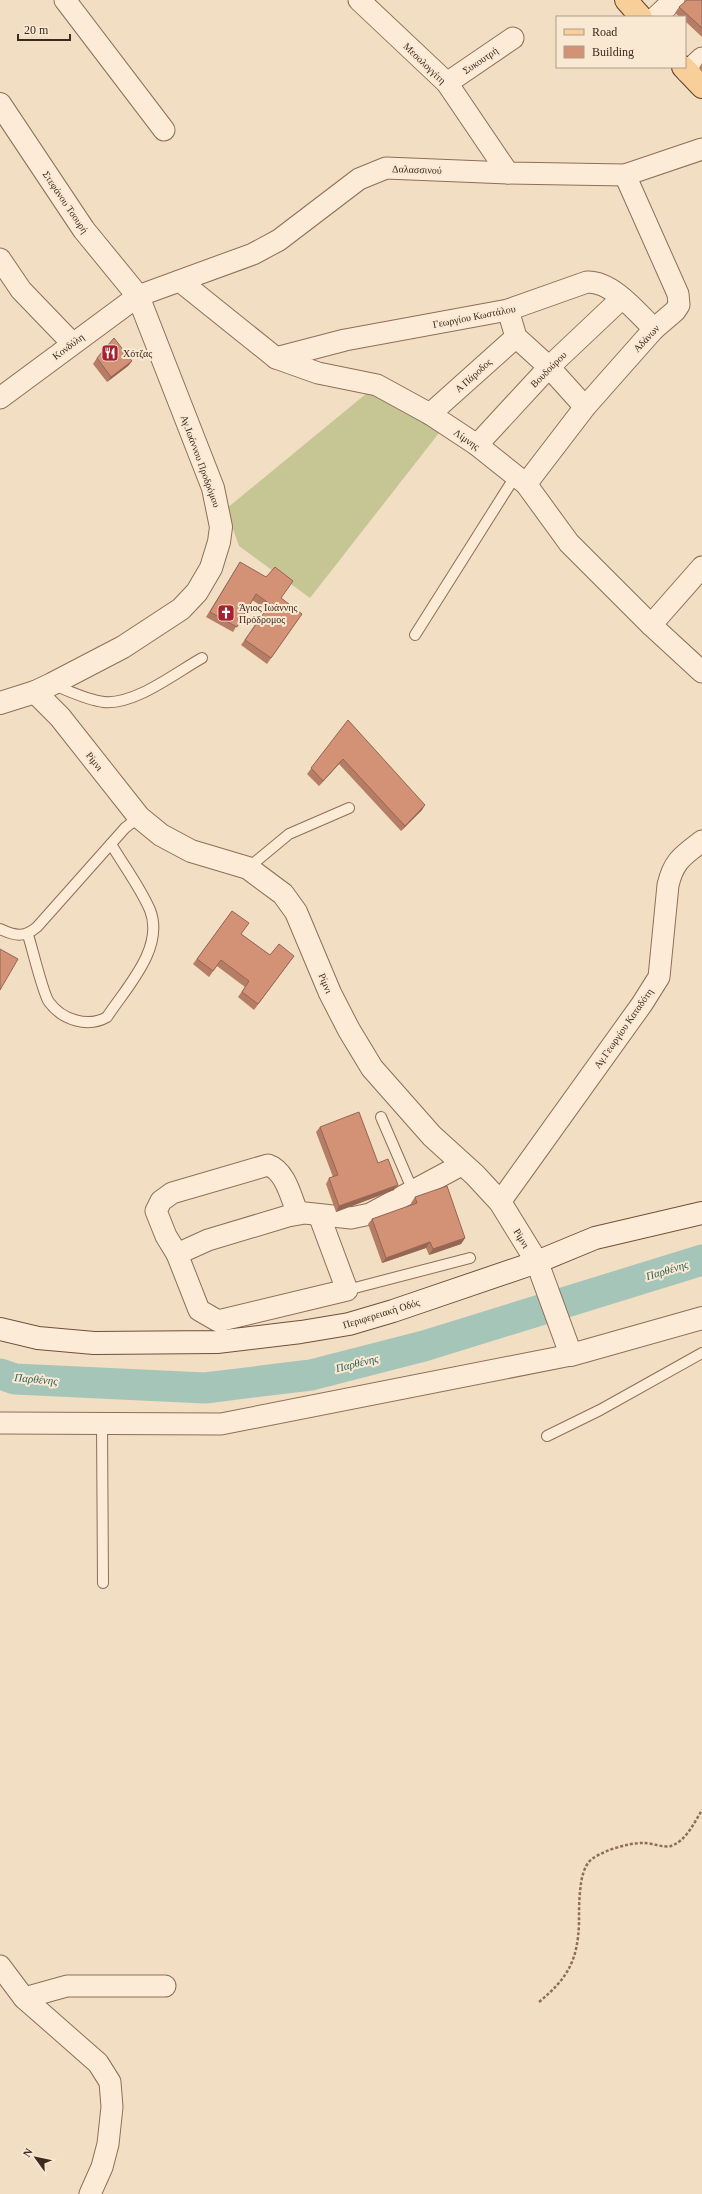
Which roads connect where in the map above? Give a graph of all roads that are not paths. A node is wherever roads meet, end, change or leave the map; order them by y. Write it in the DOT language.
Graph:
graph roads {
  1 [pos="65,0"];
  2 [pos="359,0"];
  3 [pos="626,0"];
  4 [pos="641,0"];
  5 [pos="674,0"];
  6 [pos="640,16"];
  7 [pos="646,16"];
  8 [pos="657,16"];
  9 [pos="513,38"];
  10 [pos="690,66"];
  11 [pos="447,83"];
  12 [pos="702,87"];
  13 [pos="0,104"];
  14 [pos="164,130"];
  15 [pos="702,149"];
  16 [pos="508,173"];
  17 [pos="625,175"];
  18 [pos="0,259"];
  19 [pos="180,280"];
  20 [pos="138,296"];
  21 [pos="622,298"];
  22 [pos="508,310"];
  23 [pos="654,329"];
  24 [pos="516,337"];
  25 [pos="72,343"];
  26 [pos="276,358"];
  27 [pos="548,367"];
  28 [pos="0,398"];
  29 [pos="585,406"];
  30 [pos="430,414"];
  31 [pos="477,445"];
  32 [pos="521,479"];
  33 [pos="702,567"];
  34 [pos="651,625"];
  35 [pos="415,636"];
  36 [pos="202,658"];
  37 [pos="702,672"];
  38 [pos="44,688"];
  39 [pos="0,704"];
  40 [pos="349,808"];
  41 [pos="139,817"];
  42 [pos="702,841"];
  43 [pos="111,844"];
  44 [pos="248,868"];
  45 [pos="0,930"];
  46 [pos="28,935"];
  47 [pos="381,1117"];
  48 [pos="463,1164"];
  49 [pos="413,1191"];
  50 [pos="500,1202"];
  51 [pos="298,1214"];
  52 [pos="702,1214"];
  53 [pos="319,1215"];
  54 [pos="177,1254"];
  55 [pos="470,1258"];
  56 [pos="537,1262"];
  57 [pos="347,1290"];
  58 [pos="702,1318"];
  59 [pos="0,1329"];
  60 [pos="702,1353"];
  61 [pos="571,1355"];
  62 [pos="0,1423"];
  63 [pos="102,1423"];
  64 [pos="547,1436"];
  65 [pos="103,1583"];
  66 [pos="0,1966"];
  67 [pos="165,1986"];
  68 [pos="24,1998"];
  69 [pos="90,2194"];
  1 -- 14 [label="street"];
  2 -- 11 [label="street, Μεσολογγίτη"];
  3 -- 6 [label="main road"];
  4 -- 7 [label="main road"];
  5 -- 8 [label="street"];
  9 -- 11 [label="street, Συκουτρή"];
  10 -- 12 [label="main road"];
  11 -- 16 [label="street, Μεσολογγίτη"];
  13 -- 20 [label="street, Στεφάνου Τσουρή"];
  15 -- 17 [label="street, Δαλασσινού"];
  16 -- 17 [label="street, Δαλασσινού"];
  16 -- 19 [label="street, Δαλασσινού"];
  17 -- 23 [label="street, Αδάνων"];
  18 -- 25 [label="street"];
  19 -- 20 [label="street, Δαλασσινού"];
  19 -- 26 [label="street, Λίμνης"];
  20 -- 25 [label="street, Κονδύλη"];
  20 -- 38 [label="street, Αγ.Ιωάννου Προδρόμου"];
  21 -- 22 [label="street, Γεωργίου Κωστάλου"];
  21 -- 23 [label="street, Γεωργίου Κωστάλου"];
  21 -- 27 [label="street, Βουδούρου"];
  22 -- 24 [label="street"];
  22 -- 26 [label="street, Γεωργίου Κωστάλου"];
  23 -- 29 [label="street, Αδάνων"];
  24 -- 27 [label="street"];
  24 -- 30 [label="street, Α Πάροδος"];
  25 -- 28 [label="street, Κονδύλη"];
  26 -- 30 [label="street, Λίμνης"];
  27 -- 29 [label="street"];
  27 -- 31 [label="street, Βουδούρου"];
  29 -- 32 [label="street, Αδάνων"];
  30 -- 31 [label="street, Λίμνης"];
  31 -- 32 [label="street, Λίμνης"];
  32 -- 34 [label="street, Λίμνης"];
  32 -- 35 [label="lane"];
  33 -- 34 [label="street"];
  34 -- 37 [label="street, Λίμνης"];
  36 -- 38 [label="lane"];
  38 -- 39 [label="street, Αγ.Ιωάννου Προδρόμου"];
  38 -- 41 [label="street, Ρίμνι"];
  40 -- 44 [label="lane"];
  41 -- 43 [label="lane"];
  41 -- 44 [label="street, Ρίμνι"];
  42 -- 50 [label="street, Αγ.Γεωργίου Καταδότη"];
  43 -- 46 [label="lane"];
  43 -- 46 [label="lane"];
  44 -- 48 [label="street, Ρίμνι"];
  45 -- 46 [label="lane"];
  47 -- 49 [label="lane"];
  48 -- 49 [label="street"];
  48 -- 50 [label="street, Ρίμνι"];
  49 -- 53 [label="street"];
  50 -- 56 [label="street, Ρίμνι"];
  51 -- 53 [label="street"];
  51 -- 54 [label="street"];
  51 -- 54 [label="street"];
  52 -- 56 [label="street, Περιφερειακή Οδός"];
  53 -- 57 [label="street"];
  54 -- 57 [label="street"];
  55 -- 57 [label="lane"];
  56 -- 59 [label="street, Περιφερειακή Οδός"];
  56 -- 61 [label="street, Ρίμνι"];
  58 -- 61 [label="street"];
  60 -- 64 [label="lane"];
  61 -- 63 [label="street"];
  62 -- 63 [label="street"];
  63 -- 65 [label="lane"];
  66 -- 68 [label="street"];
  67 -- 68 [label="street"];
  68 -- 69 [label="street"];
}
